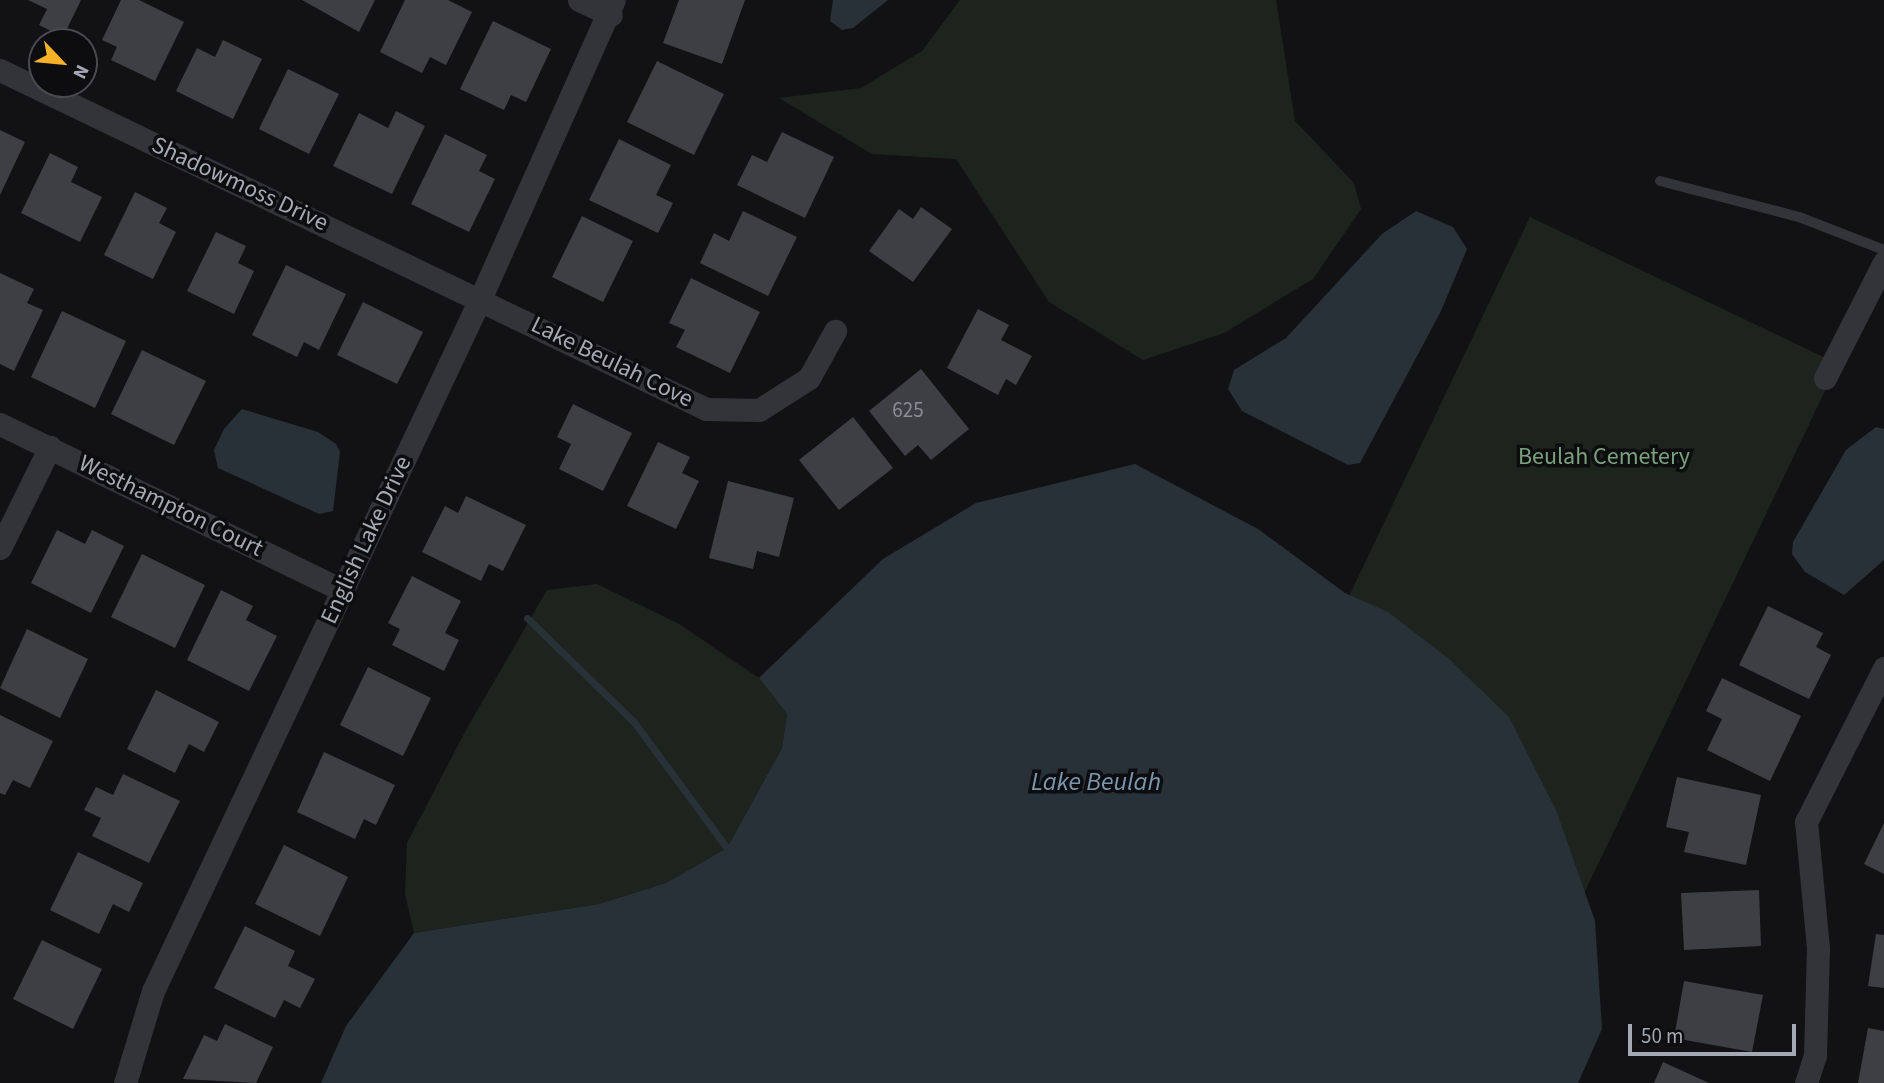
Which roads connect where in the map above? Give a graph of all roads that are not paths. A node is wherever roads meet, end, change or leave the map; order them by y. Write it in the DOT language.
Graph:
graph roads {
  1 [pos="579,0"];
  2 [pos="613,7"];
  3 [pos="0,70"];
  4 [pos="1660,181"];
  5 [pos="1884,250"];
  6 [pos="1884,262"];
  7 [pos="481,297"];
  8 [pos="835,331"];
  9 [pos="1825,378"];
  10 [pos="0,424"];
  11 [pos="50,447"];
  12 [pos="0,548"];
  13 [pos="342,590"];
  14 [pos="1884,668"];
  15 [pos="125,1083"];
  16 [pos="1806,1083"];
  1 -- 2 [label="street"];
  2 -- 7 [label="street, English Lake Drive"];
  3 -- 7 [label="street, Shadowmoss Drive"];
  4 -- 5 [label="lane"];
  6 -- 9 [label="street"];
  7 -- 8 [label="street, Lake Beulah Cove"];
  7 -- 13 [label="street, English Lake Drive"];
  10 -- 11 [label="street, Westhampton Court"];
  11 -- 12 [label="street"];
  11 -- 13 [label="street, Westhampton Court"];
  13 -- 15 [label="street, English Lake Drive"];
  14 -- 16 [label="street"];
}
